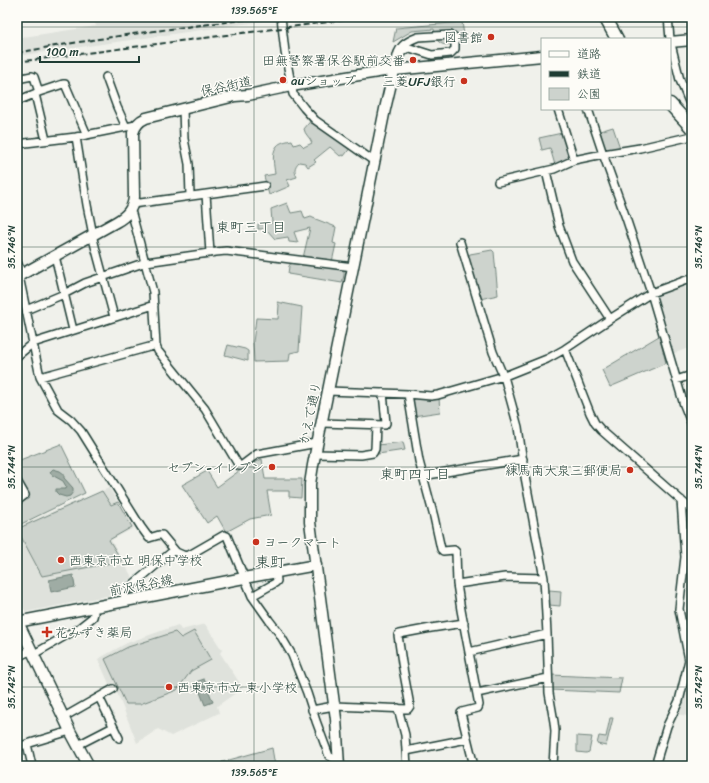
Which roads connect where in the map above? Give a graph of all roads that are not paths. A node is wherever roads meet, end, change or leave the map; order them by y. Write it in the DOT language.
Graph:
graph roads {
  1 [pos="281,17"];
  2 [pos="605,17"];
  3 [pos="668,17"];
  4 [pos="423,36"];
  5 [pos="616,38"];
  6 [pos="670,38"];
  7 [pos="671,40"];
  8 [pos="692,40"];
  9 [pos="671,44"];
  10 [pos="425,53"];
  11 [pos="541,56"];
  12 [pos="396,66"];
  13 [pos="106,77"];
  14 [pos="17,79"];
  15 [pos="291,86"];
  16 [pos="37,93"];
  17 [pos="690,98"];
  18 [pos="17,101"];
  19 [pos="671,105"];
  20 [pos="182,109"];
  21 [pos="692,109"];
  22 [pos="558,110"];
  23 [pos="588,110"];
  24 [pos="131,126"];
  25 [pos="692,128"];
  26 [pos="87,135"];
  27 [pos="692,136"];
  28 [pos="76,137"];
  29 [pos="46,140"];
  30 [pos="17,144"];
  31 [pos="603,154"];
  32 [pos="574,160"];
  33 [pos="374,162"];
  34 [pos="546,171"];
  35 [pos="498,182"];
  36 [pos="265,186"];
  37 [pos="206,194"];
  38 [pos="190,196"];
  39 [pos="132,207"];
  40 [pos="92,235"];
  41 [pos="460,242"];
  42 [pos="210,253"];
  43 [pos="55,256"];
  44 [pos="17,262"];
  45 [pos="146,262"];
  46 [pos="353,267"];
  47 [pos="19,276"];
  48 [pos="103,277"];
  49 [pos="692,278"];
  50 [pos="651,293"];
  51 [pos="64,294"];
  52 [pos="154,305"];
  53 [pos="26,310"];
  54 [pos="114,317"];
  55 [pos="610,319"];
  56 [pos="73,330"];
  57 [pos="33,343"];
  58 [pos="156,346"];
  59 [pos="565,349"];
  60 [pos="17,356"];
  61 [pos="692,375"];
  62 [pos="503,376"];
  63 [pos="40,377"];
  64 [pos="676,380"];
  65 [pos="328,391"];
  66 [pos="383,394"];
  67 [pos="408,394"];
  68 [pos="692,402"];
  69 [pos="684,405"];
  70 [pos="322,423"];
  71 [pos="376,425"];
  72 [pos="692,425"];
  73 [pos="317,443"];
  74 [pos="315,454"];
  75 [pos="523,459"];
  76 [pos="422,476"];
  77 [pos="17,481"];
  78 [pos="681,500"];
  79 [pos="17,501"];
  80 [pos="692,510"];
  81 [pos="174,550"];
  82 [pos="316,565"];
  83 [pos="276,572"];
  84 [pos="244,578"];
  85 [pos="544,578"];
  86 [pos="458,584"];
  87 [pos="252,596"];
  88 [pos="125,601"];
  89 [pos="93,607"];
  90 [pos="17,621"];
  91 [pos="464,623"];
  92 [pos="547,634"];
  93 [pos="33,652"];
  94 [pos="469,652"];
  95 [pos="17,657"];
  96 [pos="690,657"];
  97 [pos="548,678"];
  98 [pos="113,689"];
  99 [pos="477,693"];
  100 [pos="98,697"];
  101 [pos="334,706"];
  102 [pos="398,708"];
  103 [pos="312,710"];
  104 [pos="64,717"];
  105 [pos="114,727"];
  106 [pos="70,731"];
  107 [pos="119,738"];
  108 [pos="467,739"];
  109 [pos="27,744"];
  110 [pos="78,745"];
  111 [pos="17,747"];
  112 [pos="406,751"];
  113 [pos="339,764"];
  114 [pos="32,766"];
  115 [pos="90,766"];
  116 [pos="407,766"];
  117 [pos="474,766"];
  118 [pos="553,766"];
  119 [pos="655,766"];
  1 -- 15 [label="street"];
  2 -- 5 [label="main road"];
  3 -- 6 [label="street"];
  4 -- 10 [label="street"];
  4 -- 10 [label="street"];
  4 -- 12 [label="street"];
  7 -- 8 [label="main road"];
  9 -- 17 [label="street"];
  10 -- 12 [label="street"];
  11 -- 12 [label="main road, 保谷街道"];
  12 -- 15 [label="main road, 保谷街道"];
  12 -- 33 [label="main road, かえで通り"];
  13 -- 24 [label="street"];
  14 -- 16 [label="street"];
  15 -- 20 [label="main road, 保谷街道"];
  15 -- 33 [label="street"];
  16 -- 18 [label="street"];
  16 -- 26 [label="street"];
  16 -- 29 [label="street"];
  17 -- 21 [label="street"];
  19 -- 25 [label="main road"];
  20 -- 24 [label="main road, 保谷街道"];
  20 -- 38 [label="street"];
  22 -- 32 [label="street"];
  23 -- 31 [label="street"];
  24 -- 26 [label="street"];
  24 -- 39 [label="main road"];
  26 -- 28 [label="street"];
  27 -- 31 [label="street"];
  28 -- 29 [label="street"];
  28 -- 40 [label="street"];
  29 -- 30 [label="street"];
  31 -- 32 [label="street"];
  31 -- 50 [label="street"];
  32 -- 34 [label="street"];
  33 -- 46 [label="main road, かえで通り"];
  34 -- 35 [label="street"];
  34 -- 55 [label="street"];
  36 -- 37 [label="street"];
  37 -- 38 [label="street"];
  37 -- 42 [label="street"];
  38 -- 39 [label="street"];
  39 -- 40 [label="main road"];
  39 -- 45 [label="street"];
  40 -- 43 [label="main road"];
  40 -- 48 [label="street"];
  41 -- 62 [label="street"];
  42 -- 45 [label="street"];
  42 -- 46 [label="street"];
  43 -- 47 [label="main road"];
  43 -- 51 [label="street"];
  44 -- 47 [label="street"];
  45 -- 48 [label="street"];
  45 -- 52 [label="street"];
  46 -- 65 [label="main road, かえで通り"];
  47 -- 53 [label="street"];
  48 -- 51 [label="street"];
  48 -- 54 [label="street"];
  49 -- 50 [label="street"];
  50 -- 55 [label="street"];
  50 -- 64 [label="street"];
  51 -- 53 [label="street"];
  51 -- 56 [label="street"];
  52 -- 54 [label="street"];
  52 -- 58 [label="street"];
  53 -- 57 [label="street"];
  54 -- 56 [label="street"];
  55 -- 59 [label="street"];
  56 -- 57 [label="street"];
  57 -- 60 [label="street"];
  57 -- 63 [label="street"];
  58 -- 63 [label="street"];
  58 -- 73 [label="street"];
  59 -- 62 [label="street"];
  59 -- 78 [label="street"];
  61 -- 64 [label="street"];
  62 -- 67 [label="street"];
  62 -- 75 [label="street"];
  63 -- 81 [label="street"];
  64 -- 69 [label="street"];
  65 -- 66 [label="street"];
  65 -- 70 [label="main road, かえで通り"];
  66 -- 67 [label="street"];
  66 -- 71 [label="street"];
  67 -- 76 [label="street"];
  68 -- 69 [label="street"];
  69 -- 72 [label="street"];
  70 -- 71 [label="street"];
  70 -- 73 [label="main road, かえで通り"];
  71 -- 74 [label="street"];
  73 -- 74 [label="main road, かえで通り"];
  74 -- 82 [label="main road, かえで通り"];
  75 -- 76 [label="street"];
  75 -- 85 [label="street"];
  76 -- 86 [label="street"];
  77 -- 79 [label="street"];
  78 -- 80 [label="street"];
  78 -- 96 [label="street"];
  81 -- 84 [label="street"];
  81 -- 88 [label="street"];
  82 -- 83 [label="main road, 前沢保谷線"];
  82 -- 101 [label="main road, かえで通り"];
  83 -- 84 [label="main road, 前沢保谷線"];
  83 -- 87 [label="street"];
  84 -- 87 [label="street"];
  84 -- 88 [label="main road, 前沢保谷線"];
  85 -- 86 [label="street"];
  85 -- 92 [label="street"];
  86 -- 91 [label="street"];
  87 -- 103 [label="street"];
  88 -- 89 [label="main road, 前沢保谷線"];
  89 -- 90 [label="main road, 前沢保谷線"];
  89 -- 93 [label="street"];
  90 -- 93 [label="main road, 前沢保谷線"];
  91 -- 94 [label="street"];
  91 -- 102 [label="street"];
  92 -- 94 [label="street"];
  92 -- 97 [label="street"];
  93 -- 95 [label="street"];
  93 -- 104 [label="main road, 前沢保谷線"];
  94 -- 99 [label="street"];
  96 -- 119 [label="street"];
  97 -- 99 [label="street"];
  97 -- 118 [label="street"];
  98 -- 100 [label="street"];
  99 -- 108 [label="street"];
  100 -- 104 [label="street"];
  100 -- 105 [label="street"];
  101 -- 102 [label="street"];
  101 -- 103 [label="street"];
  101 -- 113 [label="main road, かえで通り"];
  102 -- 112 [label="street"];
  103 -- 113 [label="street"];
  104 -- 106 [label="main road, 前沢保谷線"];
  105 -- 107 [label="street"];
  105 -- 110 [label="street"];
  106 -- 109 [label="street"];
  106 -- 110 [label="main road, 前沢保谷線"];
  108 -- 112 [label="street"];
  108 -- 117 [label="street"];
  109 -- 111 [label="street"];
  109 -- 114 [label="street"];
  110 -- 115 [label="main road, 前沢保谷線"];
  112 -- 116 [label="street"];
}
